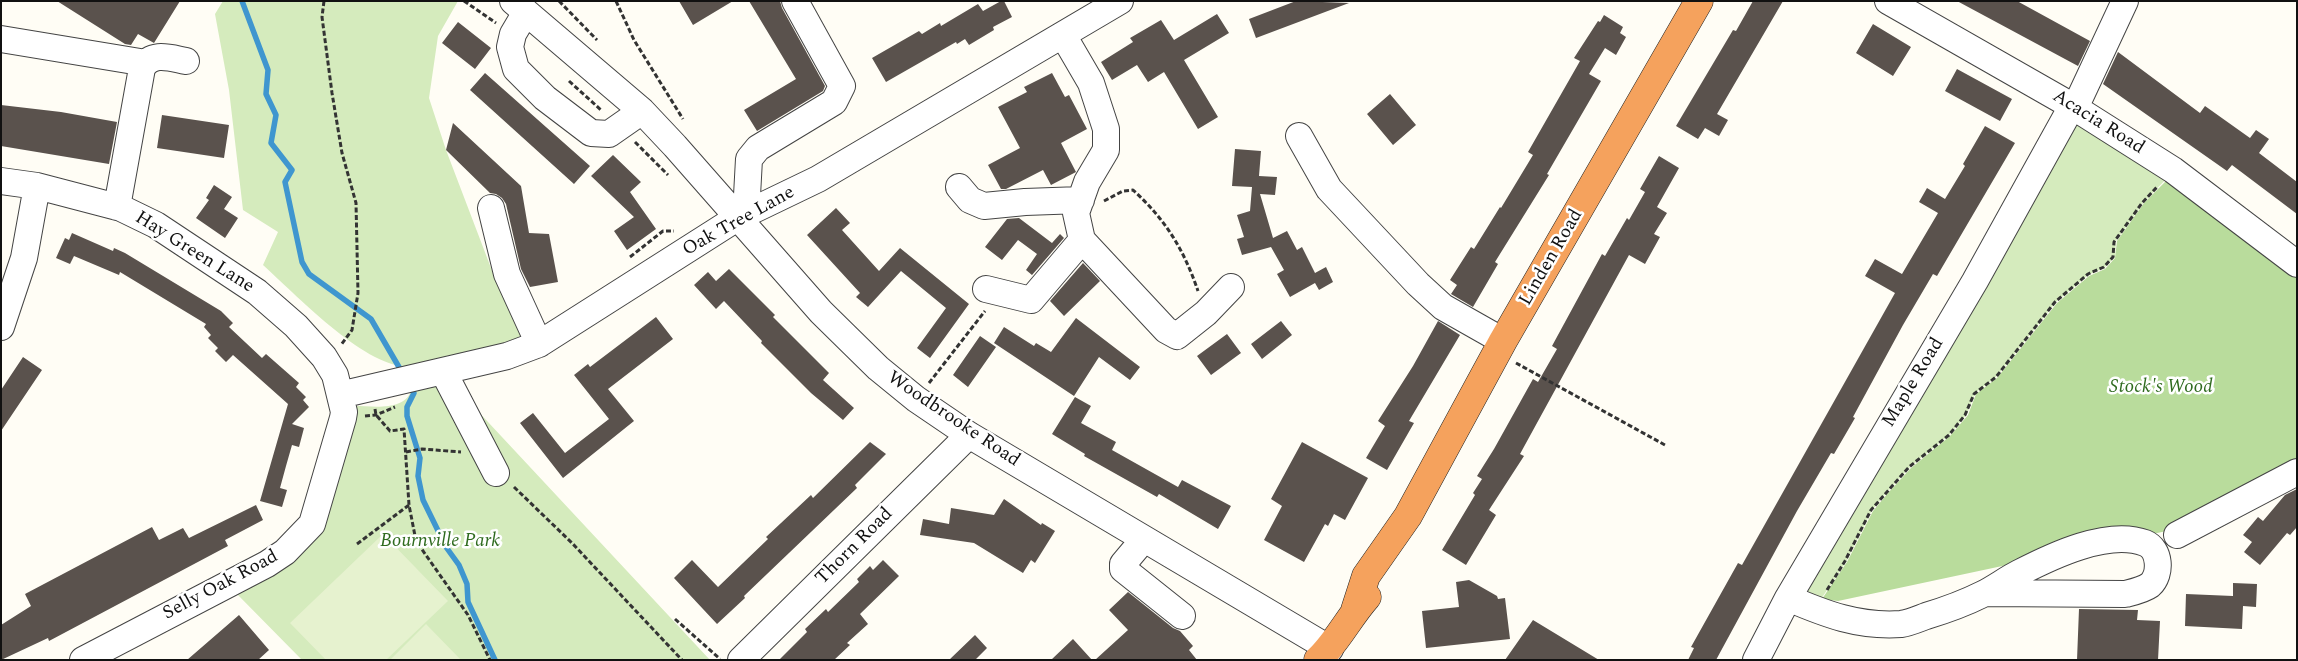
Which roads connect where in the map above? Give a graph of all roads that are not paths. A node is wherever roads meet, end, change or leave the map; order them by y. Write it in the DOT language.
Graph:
graph roads {
  1 [pos="795,1"];
  2 [pos="1120,1"];
  3 [pos="1699,1"];
  4 [pos="1888,1"];
  5 [pos="2125,1"];
  6 [pos="520,7"];
  7 [pos="1063,35"];
  8 [pos="1,39"];
  9 [pos="186,61"];
  10 [pos="146,63"];
  11 [pos="2073,107"];
  12 [pos="642,111"];
  13 [pos="1299,136"];
  14 [pos="1,181"];
  15 [pos="37,186"];
  16 [pos="959,187"];
  17 [pos="117,207"];
  18 [pos="1079,207"];
  19 [pos="491,208"];
  20 [pos="741,216"];
  21 [pos="1082,240"];
  22 [pos="2297,264"];
  23 [pos="1231,287"];
  24 [pos="993,291"];
  25 [pos="1,327"];
  26 [pos="539,344"];
  27 [pos="1501,347"];
  28 [pos="443,371"];
  29 [pos="340,394"];
  30 [pos="969,435"];
  31 [pos="495,471"];
  32 [pos="2297,472"];
  33 [pos="2177,535"];
  34 [pos="1144,539"];
  35 [pos="1985,593"];
  36 [pos="1788,598"];
  37 [pos="1182,616"];
  38 [pos="1324,654"];
  39 [pos="84,660"];
  40 [pos="741,660"];
  41 [pos="1756,660"];
  1 -- 20 [label="street"];
  2 -- 7 [label="street, Oak Tree Lane"];
  3 -- 27 [label="highway, Linden Road"];
  4 -- 11 [label="street, Acacia Road"];
  5 -- 11 [label="street, Maple Road"];
  6 -- 12 [label="street, Woodbrooke Road"];
  6 -- 12 [label="street, Woodbrooke Road"];
  7 -- 18 [label="street"];
  7 -- 20 [label="street, Oak Tree Lane"];
  8 -- 10 [label="street"];
  9 -- 10 [label="street"];
  10 -- 17 [label="street"];
  11 -- 22 [label="street, Acacia Road"];
  11 -- 36 [label="street, Maple Road"];
  12 -- 20 [label="street, Woodbrooke Road"];
  13 -- 27 [label="street"];
  14 -- 15 [label="street, Hay Green Lane"];
  15 -- 17 [label="street, Hay Green Lane"];
  15 -- 25 [label="street"];
  16 -- 18 [label="street"];
  17 -- 29 [label="street, Hay Green Lane"];
  18 -- 21 [label="street"];
  19 -- 26 [label="street"];
  20 -- 26 [label="street, Oak Tree Lane"];
  20 -- 30 [label="street, Woodbrooke Road"];
  21 -- 23 [label="street"];
  21 -- 24 [label="street"];
  26 -- 28 [label="street, Oak Tree Lane"];
  27 -- 38 [label="highway, Linden Road"];
  28 -- 29 [label="street, Oak Tree Lane"];
  28 -- 31 [label="street"];
  29 -- 39 [label="street, Selly Oak Road"];
  30 -- 34 [label="street, Woodbrooke Road"];
  30 -- 40 [label="street, Thorn Road"];
  32 -- 33 [label="street"];
  34 -- 37 [label="street"];
  34 -- 38 [label="street, Woodbrooke Road"];
  35 -- 35 [label="street"];
  35 -- 36 [label="street"];
  36 -- 41 [label="street, Maple Road"];
}
